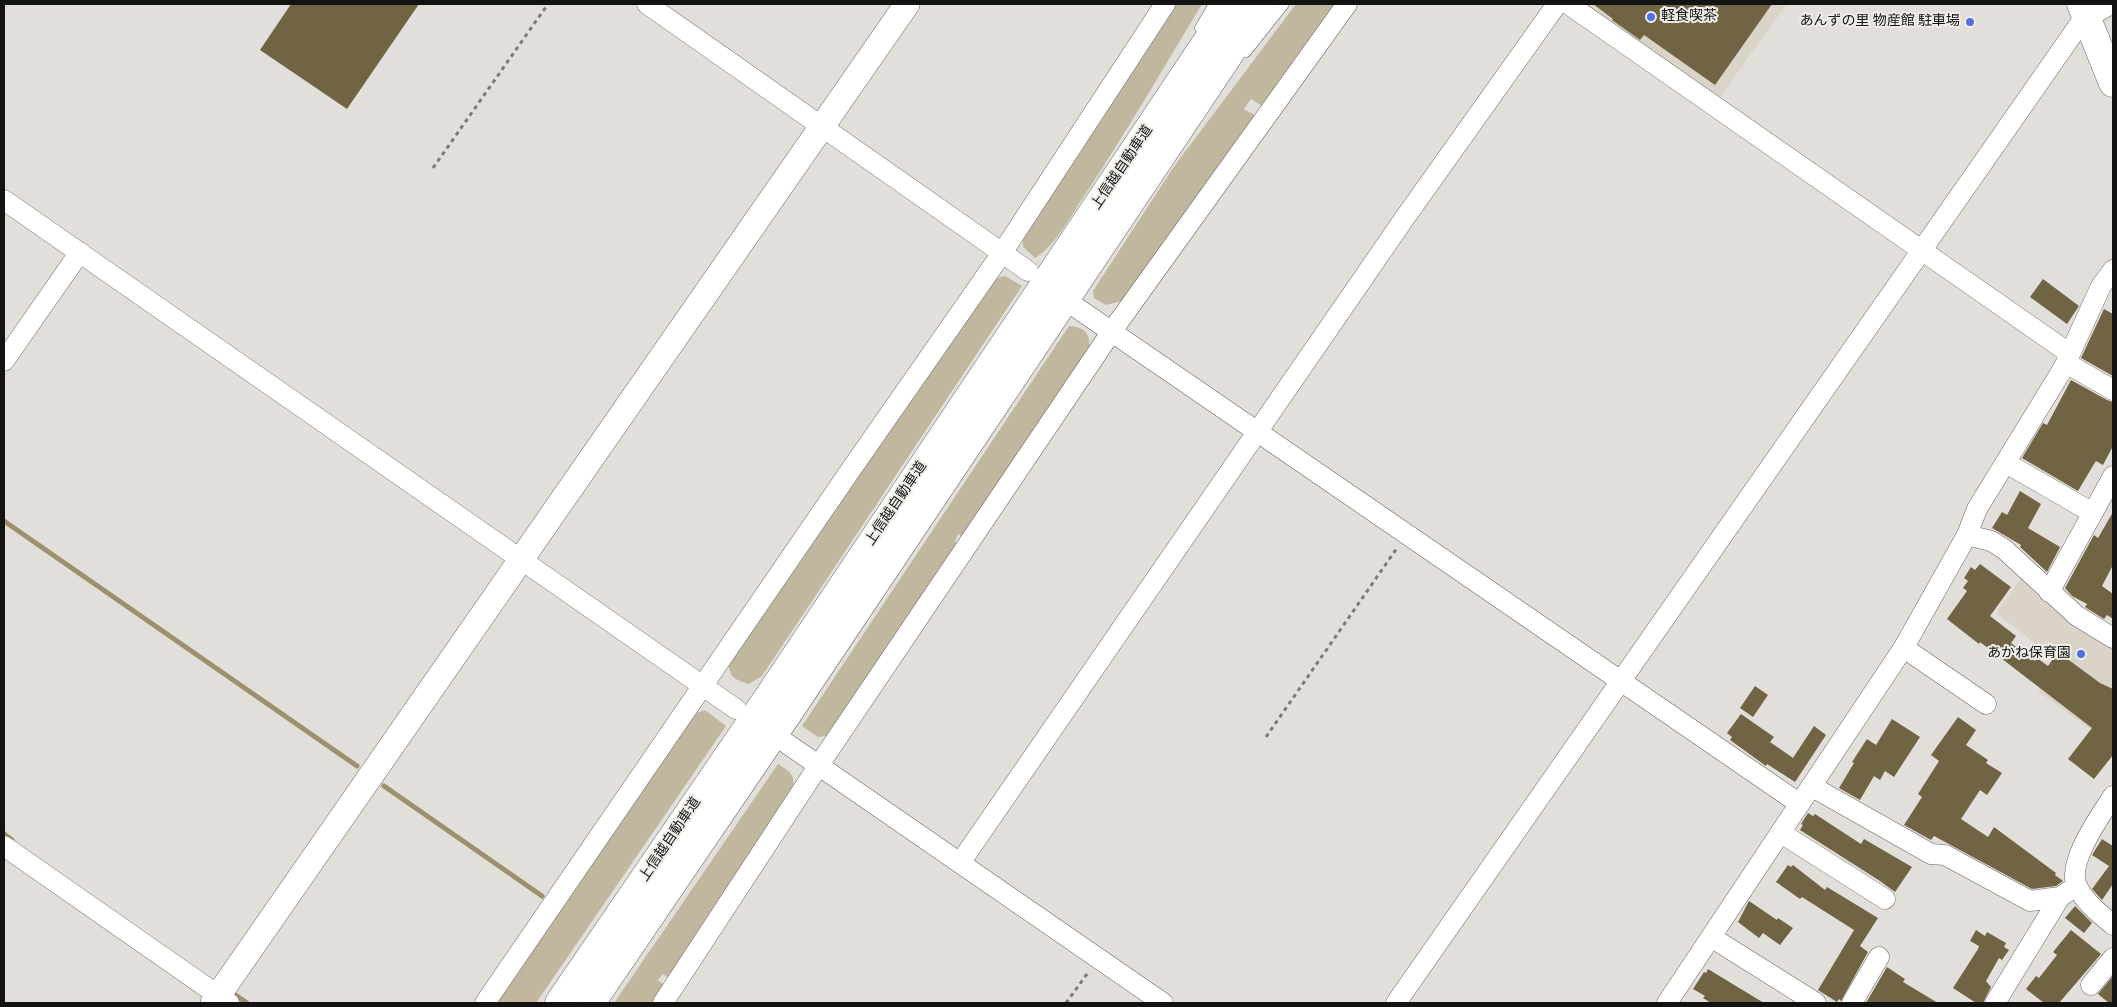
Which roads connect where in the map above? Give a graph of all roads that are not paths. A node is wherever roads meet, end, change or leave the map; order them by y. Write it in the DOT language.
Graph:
graph roads {
  1 [pos="647,4"];
  2 [pos="907,4"];
  3 [pos="1165,4"];
  4 [pos="1214,4"];
  5 [pos="1232,4"];
  6 [pos="1263,4"];
  7 [pos="1284,4"];
  8 [pos="1347,4"];
  9 [pos="1557,4"];
  10 [pos="1568,4"];
  11 [pos="2091,8"];
  12 [pos="1195,38"];
  13 [pos="1185,55"];
  14 [pos="1241,58"];
  15 [pos="1230,74"];
  16 [pos="2113,83"];
  17 [pos="822,125"];
  18 [pos="1129,182"];
  19 [pos="4,200"];
  20 [pos="1920,250"];
  21 [pos="80,252"];
  22 [pos="1002,253"];
  23 [pos="2113,270"];
  24 [pos="1028,271"];
  25 [pos="1077,308"];
  26 [pos="1112,332"];
  27 [pos="2067,358"];
  28 [pos="4,361"];
  29 [pos="2113,390"];
  30 [pos="1259,431"];
  31 [pos="2006,463"];
  32 [pos="2113,476"];
  33 [pos="2093,513"];
  34 [pos="1967,535"];
  35 [pos="521,559"];
  36 [pos="2049,592"];
  37 [pos="2113,638"];
  38 [pos="1904,648"];
  39 [pos="1622,681"];
  40 [pos="703,685"];
  41 [pos="1986,704"];
  42 [pos="736,709"];
  43 [pos="786,743"];
  44 [pos="820,765"];
  45 [pos="1811,786"];
  46 [pos="2113,796"];
  47 [pos="1800,804"];
  48 [pos="2107,820"];
  49 [pos="1781,834"];
  50 [pos="4,846"];
  51 [pos="960,863"];
  52 [pos="2076,885"];
  53 [pos="2060,897"];
  54 [pos="1885,899"];
  55 [pos="2113,925"];
  56 [pos="1711,937"];
  57 [pos="1879,957"];
  58 [pos="2113,958"];
  59 [pos="2091,986"];
  60 [pos="220,1001"];
  61 [pos="485,1003"];
  62 [pos="559,1003"];
  63 [pos="591,1003"];
  64 [pos="663,1003"];
  65 [pos="1163,1003"];
  66 [pos="1396,1003"];
  67 [pos="1667,1003"];
  68 [pos="1816,1003"];
  69 [pos="1852,1003"];
  70 [pos="1995,1003"];
  1 -- 17 [label="street"];
  2 -- 17 [label="street"];
  3 -- 22 [label="street"];
  4 -- 12 [label="lane"];
  5 -- 18 [label="main road, 上信越自動車道"];
  6 -- 18 [label="main road, 上信越自動車道"];
  7 -- 14 [label="lane"];
  8 -- 26 [label="street"];
  9 -- 30 [label="street"];
  10 -- 20 [label="street"];
  11 -- 16 [label="main road"];
  11 -- 20 [label="street"];
  13 -- 18 [label="lane"];
  15 -- 18 [label="lane"];
  17 -- 22 [label="street"];
  17 -- 35 [label="street"];
  18 -- 62 [label="main road, 上信越自動車道"];
  18 -- 63 [label="main road, 上信越自動車道"];
  19 -- 21 [label="street"];
  20 -- 27 [label="street"];
  20 -- 39 [label="street"];
  21 -- 28 [label="street"];
  21 -- 35 [label="street"];
  22 -- 24 [label="street"];
  22 -- 40 [label="street"];
  23 -- 27 [label="street"];
  25 -- 26 [label="street"];
  26 -- 30 [label="street"];
  26 -- 44 [label="street"];
  27 -- 29 [label="street"];
  27 -- 31 [label="street"];
  30 -- 39 [label="street"];
  30 -- 51 [label="street"];
  31 -- 33 [label="street"];
  31 -- 34 [label="street"];
  32 -- 33 [label="street"];
  33 -- 36 [label="street"];
  34 -- 36 [label="street"];
  34 -- 38 [label="street"];
  35 -- 40 [label="street"];
  35 -- 60 [label="street"];
  36 -- 37 [label="street"];
  38 -- 41 [label="street"];
  38 -- 45 [label="street"];
  39 -- 47 [label="street"];
  39 -- 66 [label="street"];
  40 -- 42 [label="street"];
  40 -- 61 [label="street"];
  43 -- 44 [label="street"];
  44 -- 51 [label="street"];
  44 -- 64 [label="street"];
  45 -- 47 [label="street"];
  45 -- 53 [label="street"];
  46 -- 48 [label="street"];
  47 -- 49 [label="street"];
  48 -- 52 [label="street"];
  49 -- 54 [label="street"];
  49 -- 56 [label="street"];
  50 -- 60 [label="street"];
  51 -- 65 [label="street"];
  52 -- 53 [label="street"];
  52 -- 55 [label="street"];
  53 -- 70 [label="street"];
  56 -- 67 [label="street"];
  56 -- 68 [label="street"];
  57 -- 69 [label="street"];
  58 -- 59 [label="street"];
}
